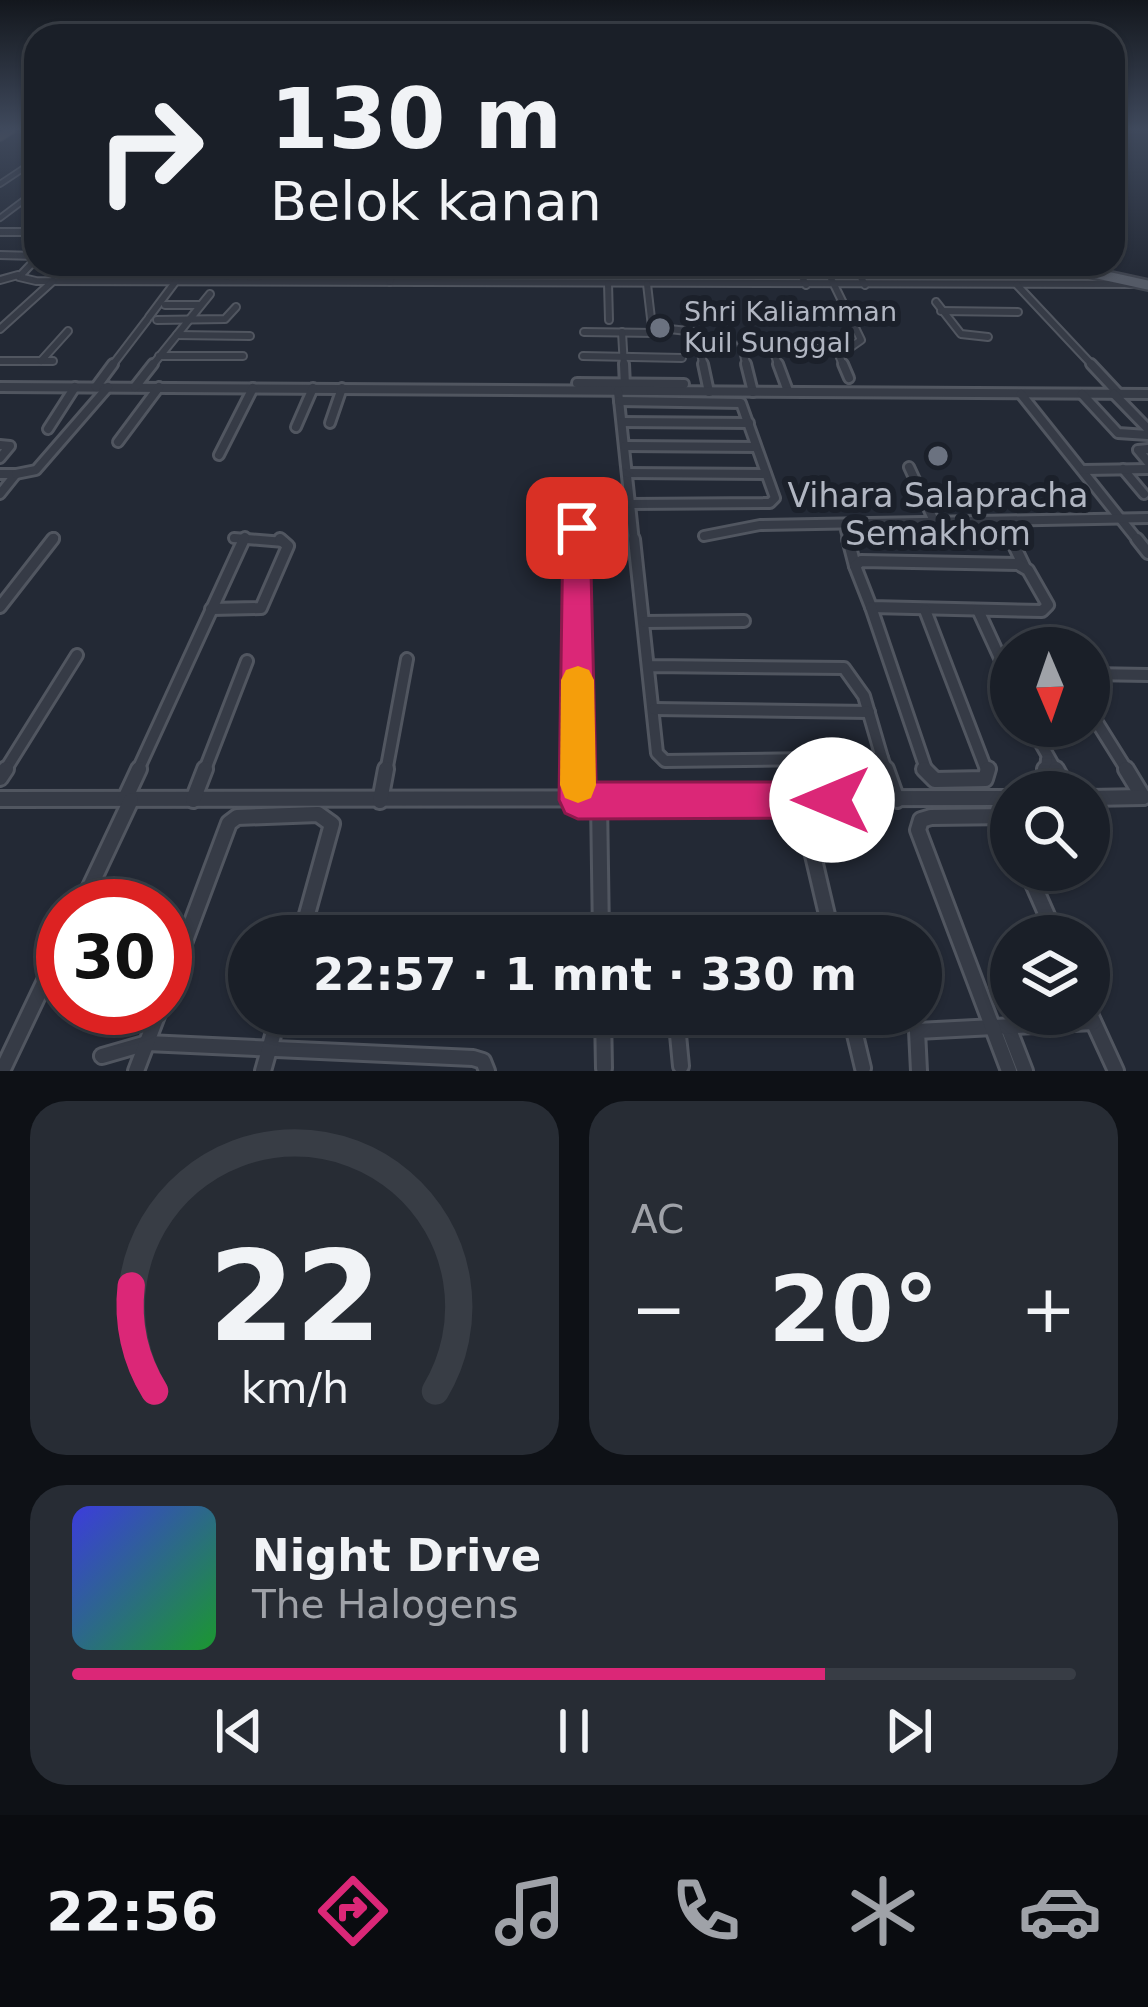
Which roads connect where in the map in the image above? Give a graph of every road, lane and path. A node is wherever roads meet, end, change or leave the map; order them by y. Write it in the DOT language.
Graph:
graph roads {
  1 [pos="24,229"];
  2 [pos="0,232"];
  3 [pos="20,232"];
  4 [pos="24,232"];
  5 [pos="24,271"];
  6 [pos="19,276"];
  7 [pos="24,276"];
  8 [pos="226,276"];
  9 [pos="259,276"];
  10 [pos="392,276"];
  11 [pos="802,276"];
  12 [pos="830,276"];
  13 [pos="860,276"];
  14 [pos="2,280"];
  15 [pos="53,281"];
  16 [pos="176,281"];
  17 [pos="390,282"];
  18 [pos="1146,282"];
  19 [pos="608,283"];
  20 [pos="646,284"];
  21 [pos="806,285"];
  22 [pos="835,285"];
  23 [pos="865,285"];
  24 [pos="1017,285"];
  25 [pos="210,294"];
  26 [pos="936,294"];
  27 [pos="165,305"];
  28 [pos="200,305"];
  29 [pos="236,308"];
  30 [pos="941,311"];
  31 [pos="1018,312"];
  32 [pos="151,319"];
  33 [pos="188,319"];
  34 [pos="608,320"];
  35 [pos="0,329"];
  36 [pos="68,331"];
  37 [pos="584,332"];
  38 [pos="622,332"];
  39 [pos="674,333"];
  40 [pos="176,335"];
  41 [pos="250,336"];
  42 [pos="988,337"];
  43 [pos="770,340"];
  44 [pos="741,343"];
  45 [pos="817,349"];
  46 [pos="836,349"];
  47 [pos="160,356"];
  48 [pos="243,356"];
  49 [pos="583,356"];
  50 [pos="623,357"];
  51 [pos="682,358"];
  52 [pos="0,361"];
  53 [pos="41,361"];
  54 [pos="53,361"];
  55 [pos="849,378"];
  56 [pos="577,383"];
  57 [pos="684,384"];
  58 [pos="0,387"];
  59 [pos="75,387"];
  60 [pos="96,387"];
  61 [pos="108,387"];
  62 [pos="135,387"];
  63 [pos="160,387"];
  64 [pos="253,388"];
  65 [pos="313,388"];
  66 [pos="342,388"];
  67 [pos="788,391"];
  68 [pos="622,392"];
  69 [pos="709,392"];
  70 [pos="753,392"];
  71 [pos="1021,394"];
  72 [pos="1082,394"];
  73 [pos="1117,394"];
  74 [pos="1148,394"];
  75 [pos="622,422"];
  76 [pos="330,423"];
  77 [pos="749,423"];
  78 [pos="296,427"];
  79 [pos="48,429"];
  80 [pos="1148,432"];
  81 [pos="118,442"];
  82 [pos="0,446"];
  83 [pos="625,446"];
  84 [pos="756,447"];
  85 [pos="1148,449"];
  86 [pos="219,455"];
  87 [pos="0,458"];
  88 [pos="1148,465"];
  89 [pos="908,467"];
  90 [pos="1123,469"];
  91 [pos="1083,470"];
  92 [pos="627,473"];
  93 [pos="0,474"];
  94 [pos="16,474"];
  95 [pos="766,474"];
  96 [pos="0,494"];
  97 [pos="1144,494"];
  98 [pos="631,504"];
  99 [pos="1148,518"];
  100 [pos="1121,519"];
  101 [pos="935,523"];
  102 [pos="577,528"];
  103 [pos="704,536"];
  104 [pos="54,538"];
  105 [pos="1146,547"];
  106 [pos="855,566"];
  107 [pos="1024,566"];
  108 [pos="0,606"];
  109 [pos="872,607"];
  110 [pos="212,609"];
  111 [pos="925,610"];
  112 [pos="978,610"];
  113 [pos="744,621"];
  114 [pos="645,622"];
  115 [pos="990,636"];
  116 [pos="77,655"];
  117 [pos="407,659"];
  118 [pos="247,661"];
  119 [pos="650,666"];
  120 [pos="1110,674"];
  121 [pos="1148,675"];
  122 [pos="654,710"];
  123 [pos="869,712"];
  124 [pos="1110,742"];
  125 [pos="1041,747"];
  126 [pos="882,758"];
  127 [pos="1047,759"];
  128 [pos="1046,771"];
  129 [pos="1055,771"];
  130 [pos="0,778"];
  131 [pos="1146,797"];
  132 [pos="990,798"];
  133 [pos="1110,798"];
  134 [pos="0,799"];
  135 [pos="128,800"];
  136 [pos="193,800"];
  137 [pos="380,800"];
  138 [pos="578,800"];
  139 [pos="598,800"];
  140 [pos="800,800"];
  141 [pos="897,800"];
  142 [pos="990,816"];
  143 [pos="92,879"];
  144 [pos="308,915"];
  145 [pos="601,915"];
  146 [pos="827,915"];
  147 [pos="192,923"];
  148 [pos="36,1000"];
  149 [pos="990,1004"];
  150 [pos="990,1028"];
  151 [pos="150,1035"];
  152 [pos="273,1035"];
  153 [pos="603,1035"];
  154 [pos="678,1035"];
  155 [pos="855,1035"];
  156 [pos="1001,1035"];
  157 [pos="1004,1035"];
  158 [pos="1099,1035"];
  159 [pos="147,1043"];
  160 [pos="270,1046"];
  161 [pos="102,1056"];
  162 [pos="378,1062"];
  163 [pos="681,1066"];
  164 [pos="604,1068"];
  165 [pos="862,1068"];
  166 [pos="2,1071"];
  167 [pos="136,1071"];
  168 [pos="263,1071"];
  169 [pos="488,1071"];
  170 [pos="919,1071"];
  171 [pos="1009,1071"];
  172 [pos="1025,1071"];
  173 [pos="1116,1071"];
  1 -- 3 [label="street"];
  2 -- 3 [label="street"];
  3 -- 4 [label="street"];
  5 -- 6 [label="street"];
  6 -- 7 [label="street"];
  6 -- 14 [label="street"];
  6 -- 15 [label="street"];
  8 -- 9 [label="street"];
  10 -- 17 [label="street"];
  11 -- 21 [label="street"];
  12 -- 22 [label="street"];
  13 -- 23 [label="street"];
  15 -- 16 [label="street"];
  15 -- 35 [label="street"];
  16 -- 17 [label="street"];
  16 -- 32 [label="street"];
  17 -- 19 [label="street"];
  18 -- 24 [label="street"];
  19 -- 20 [label="street"];
  19 -- 34 [label="street"];
  20 -- 21 [label="street"];
  20 -- 69 [label="street"];
  21 -- 22 [label="street"];
  22 -- 23 [label="street"];
  22 -- 46 [label="street"];
  23 -- 26 [label="street"];
  24 -- 26 [label="street"];
  24 -- 73 [label="street"];
  25 -- 28 [label="street"];
  26 -- 30 [label="street"];
  27 -- 28 [label="street"];
  28 -- 33 [label="street"];
  29 -- 33 [label="street"];
  30 -- 31 [label="street"];
  30 -- 42 [label="street"];
  32 -- 33 [label="street"];
  32 -- 60 [label="street"];
  33 -- 40 [label="street"];
  36 -- 53 [label="street"];
  37 -- 38 [label="street"];
  38 -- 39 [label="street"];
  38 -- 50 [label="street"];
  40 -- 41 [label="street"];
  40 -- 47 [label="street"];
  43 -- 67 [label="street"];
  44 -- 70 [label="street"];
  45 -- 46 [label="street"];
  46 -- 55 [label="street"];
  47 -- 48 [label="street"];
  47 -- 62 [label="street"];
  49 -- 50 [label="street"];
  50 -- 51 [label="street"];
  50 -- 68 [label="street"];
  52 -- 53 [label="street"];
  53 -- 54 [label="street"];
  56 -- 68 [label="street"];
  57 -- 68 [label="street"];
  58 -- 59 [label="street"];
  59 -- 60 [label="street"];
  59 -- 79 [label="street"];
  60 -- 61 [label="street"];
  61 -- 62 [label="street"];
  61 -- 94 [label="street"];
  62 -- 63 [label="street"];
  63 -- 64 [label="street"];
  63 -- 81 [label="street"];
  64 -- 65 [label="street"];
  64 -- 86 [label="street"];
  65 -- 66 [label="street"];
  65 -- 78 [label="street"];
  66 -- 68 [label="street"];
  66 -- 76 [label="street"];
  67 -- 70 [label="street"];
  67 -- 71 [label="street"];
  68 -- 69 [label="street"];
  68 -- 75 [label="street"];
  68 -- 77 [label="street"];
  69 -- 70 [label="street"];
  71 -- 72 [label="street"];
  71 -- 91 [label="street"];
  72 -- 73 [label="street"];
  72 -- 80 [label="street"];
  73 -- 74 [label="street"];
  73 -- 80 [label="street"];
  75 -- 77 [label="street"];
  75 -- 83 [label="street"];
  77 -- 84 [label="street"];
  82 -- 87 [label="street"];
  83 -- 84 [label="street"];
  83 -- 92 [label="street"];
  84 -- 95 [label="street"];
  85 -- 88 [label="street"];
  88 -- 90 [label="street"];
  89 -- 101 [label="street"];
  90 -- 91 [label="street"];
  90 -- 97 [label="street"];
  91 -- 100 [label="street"];
  92 -- 95 [label="street"];
  92 -- 98 [label="street"];
  93 -- 94 [label="street"];
  94 -- 96 [label="street"];
  95 -- 98 [label="street"];
  98 -- 114 [label="street"];
  99 -- 100 [label="street"];
  100 -- 101 [label="street"];
  100 -- 105 [label="street"];
  101 -- 103 [label="street"];
  102 -- 138 [label="street"];
  104 -- 108 [label="street"];
  106 -- 107 [label="street"];
  106 -- 107 [label="street"];
  106 -- 109 [label="street"];
  107 -- 112 [label="street"];
  109 -- 111 [label="street"];
  109 -- 111 [label="street"];
  110 -- 110 [label="street"];
  110 -- 135 [label="street"];
  111 -- 112 [label="street"];
  112 -- 115 [label="street"];
  113 -- 114 [label="street"];
  114 -- 119 [label="street"];
  116 -- 130 [label="street"];
  117 -- 137 [label="street"];
  118 -- 136 [label="street"];
  119 -- 122 [label="street"];
  119 -- 123 [label="street"];
  120 -- 121 [label="street"];
  122 -- 123 [label="street"];
  122 -- 126 [label="street"];
  123 -- 126 [label="street"];
  124 -- 131 [label="street"];
  125 -- 127 [label="street"];
  126 -- 141 [label="street"];
  127 -- 128 [label="street"];
  127 -- 129 [label="street"];
  131 -- 133 [label="street"];
  132 -- 141 [label="street"];
  134 -- 135 [label="street"];
  135 -- 136 [label="street"];
  135 -- 143 [label="street"];
  136 -- 137 [label="street"];
  137 -- 138 [label="street"];
  138 -- 139 [label="street"];
  139 -- 140 [label="street"];
  139 -- 145 [label="street"];
  140 -- 141 [label="street"];
  140 -- 146 [label="street"];
  142 -- 149 [label="street"];
  144 -- 147 [label="street"];
  148 -- 166 [label="street"];
  150 -- 170 [label="street"];
  151 -- 159 [label="street"];
  152 -- 160 [label="street"];
  153 -- 164 [label="street"];
  154 -- 163 [label="street"];
  155 -- 165 [label="street"];
  156 -- 171 [label="street"];
  157 -- 172 [label="street"];
  158 -- 173 [label="street"];
  159 -- 160 [label="street"];
  159 -- 161 [label="street"];
  159 -- 167 [label="street"];
  160 -- 162 [label="street"];
  160 -- 168 [label="street"];
  162 -- 169 [label="street"];
}
